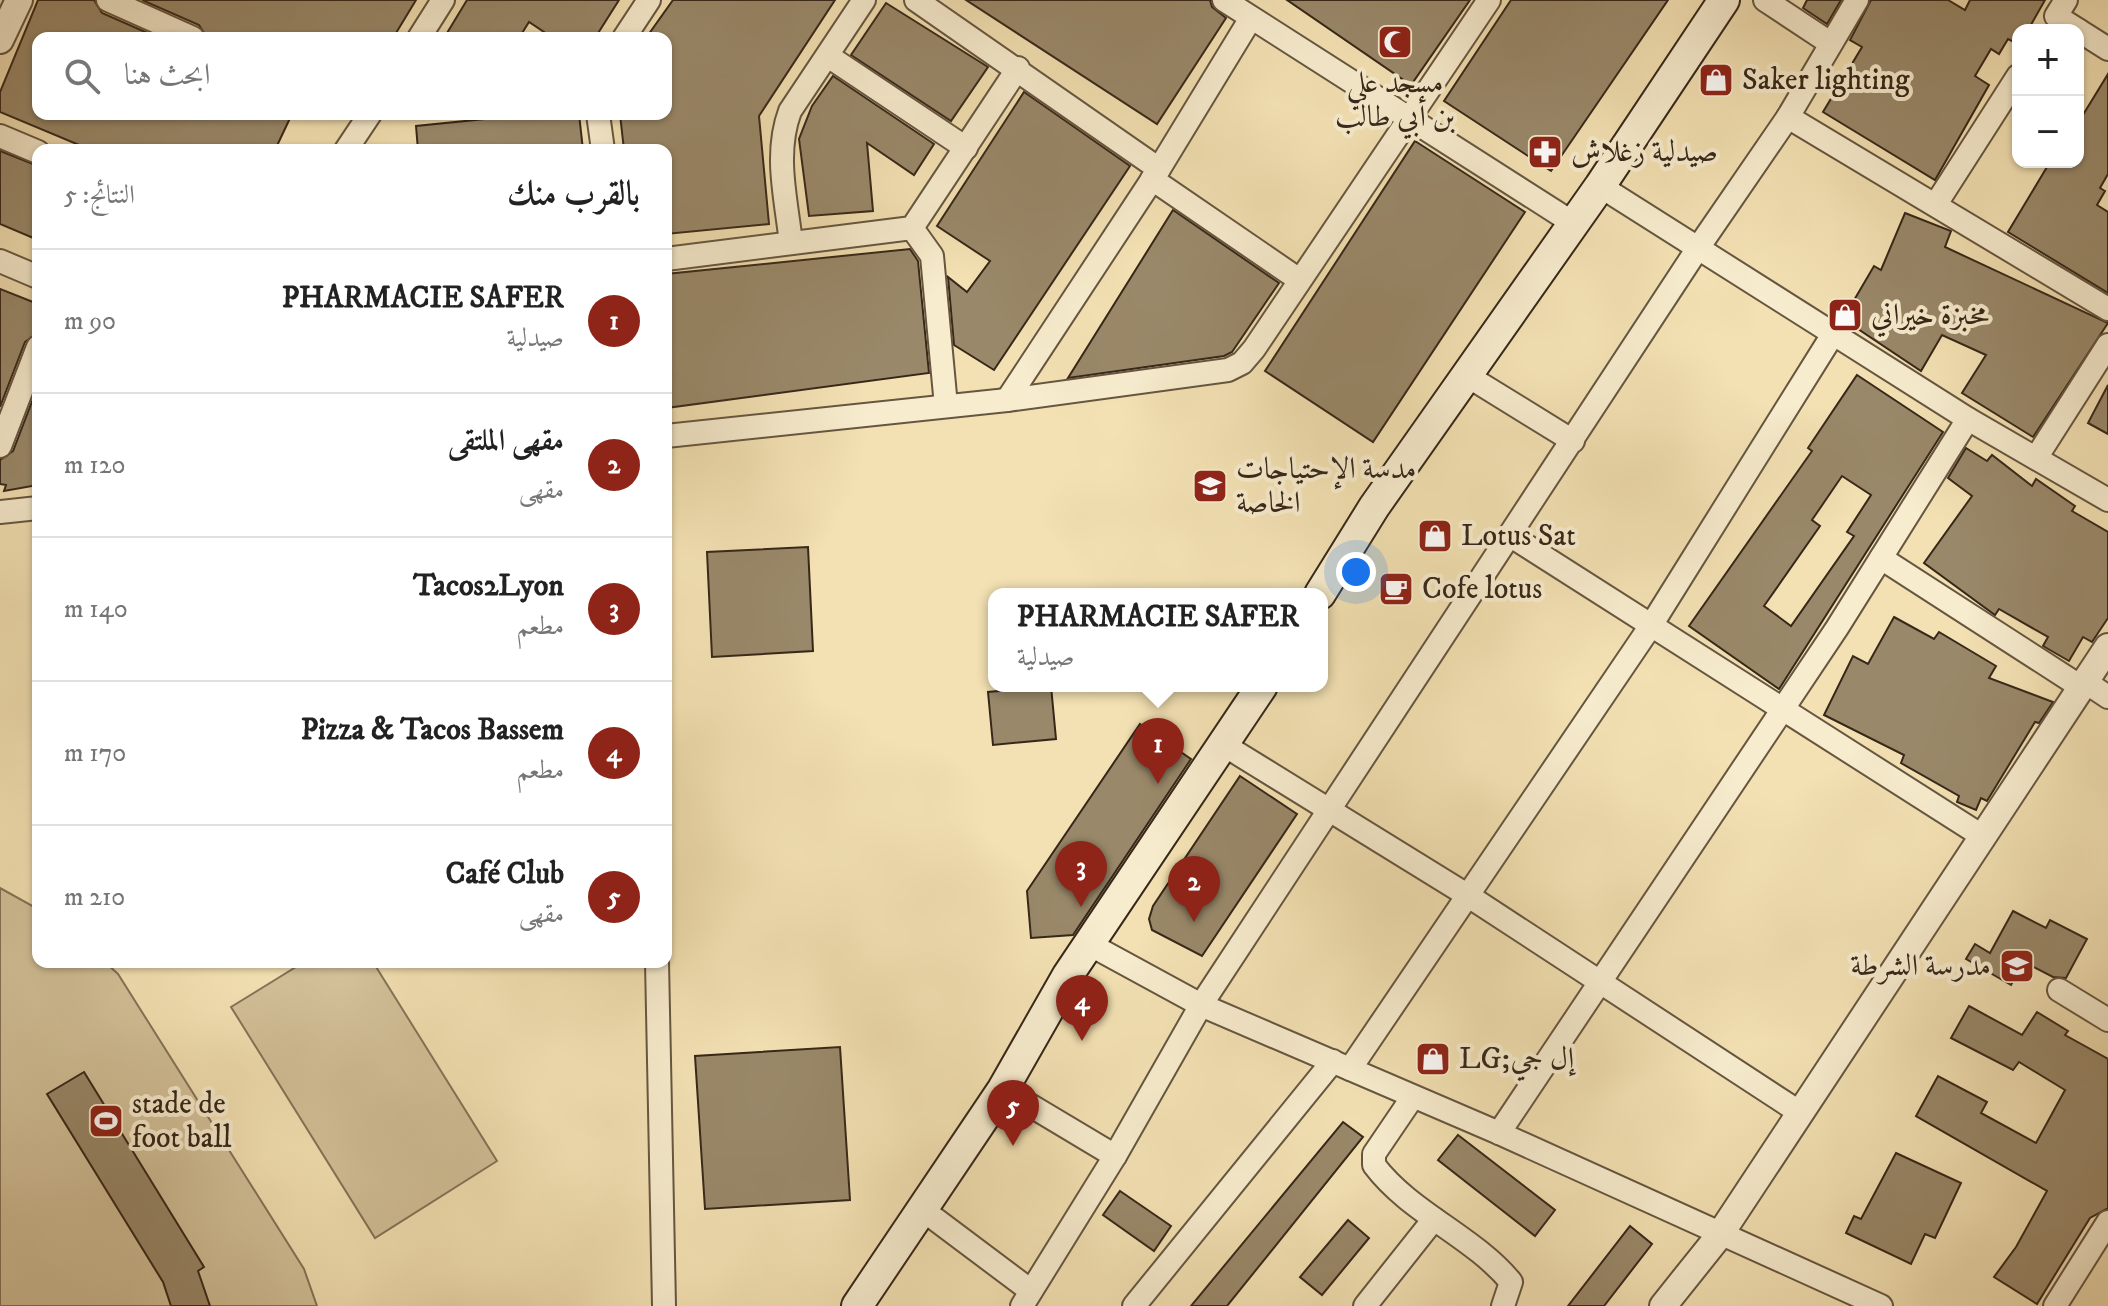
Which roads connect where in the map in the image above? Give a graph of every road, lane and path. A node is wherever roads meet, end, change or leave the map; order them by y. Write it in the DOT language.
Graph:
graph roads {
  1 [pos="19,0"];
  2 [pos="108,0"];
  3 [pos="443,0"];
  4 [pos="649,0"];
  5 [pos="864,0"];
  6 [pos="916,0"];
  7 [pos="1224,0"];
  8 [pos="1489,0"];
  9 [pos="1724,0"];
  10 [pos="1765,0"];
  11 [pos="1857,0"];
  12 [pos="1251,18"];
  13 [pos="180,32"];
  14 [pos="423,32"];
  15 [pos="628,32"];
  16 [pos="2084,34"];
  17 [pos="0,40"];
  18 [pos="1830,43"];
  19 [pos="2108,49"];
  20 [pos="828,56"];
  21 [pos="1018,68"];
  22 [pos="2012,85"];
  23 [pos="1788,117"];
  24 [pos="368,120"];
  25 [pos="599,120"];
  26 [pos="1408,120"];
  27 [pos="0,136"];
  28 [pos="350,144"];
  29 [pos="602,144"];
  30 [pos="966,148"];
  31 [pos="32,149"];
  32 [pos="1155,174"];
  33 [pos="1600,186"];
  34 [pos="1936,204"];
  35 [pos="1573,223"];
  36 [pos="912,228"];
  37 [pos="791,243"];
  38 [pos="1698,248"];
  39 [pos="672,258"];
  40 [pos="0,261"];
  41 [pos="32,274"];
  42 [pos="1298,279"];
  43 [pos="2108,309"];
  44 [pos="1835,331"];
  45 [pos="2108,345"];
  46 [pos="32,363"];
  47 [pos="1466,375"];
  48 [pos="1007,400"];
  49 [pos="946,406"];
  50 [pos="1968,419"];
  51 [pos="672,435"];
  52 [pos="1573,441"];
  53 [pos="0,446"];
  54 [pos="2036,458"];
  55 [pos="2108,500"];
  56 [pos="32,509"];
  57 [pos="0,512"];
  58 [pos="1511,536"];
  59 [pos="1881,558"];
  60 [pos="1324,588"];
  61 [pos="1652,624"];
  62 [pos="2108,647"];
  63 [pos="2082,684"];
  64 [pos="1258,692"];
  65 [pos="2108,697"];
  66 [pos="1782,709"];
  67 [pos="1224,745"];
  68 [pos="1330,810"];
  69 [pos="1982,836"];
  70 [pos="1467,895"];
  71 [pos="1089,944"];
  72 [pos="657,968"];
  73 [pos="1601,985"];
  74 [pos="2059,990"];
  75 [pos="1201,1005"];
  76 [pos="2108,1020"];
  77 [pos="1342,1065"];
  78 [pos="1003,1089"];
  79 [pos="1412,1098"];
  80 [pos="1799,1112"];
  81 [pos="1499,1133"];
  82 [pos="1115,1156"];
  83 [pos="923,1210"];
  84 [pos="1434,1219"];
  85 [pos="2108,1222"];
  86 [pos="1719,1236"];
  87 [pos="1026,1299"];
  88 [pos="664,1306"];
  89 [pos="857,1306"];
  90 [pos="1134,1306"];
  91 [pos="1365,1306"];
  92 [pos="1503,1306"];
  93 [pos="1663,1306"];
  94 [pos="1881,1306"];
  95 [pos="2055,1306"];
  1 -- 17 [label="street"];
  2 -- 13 [label="street"];
  3 -- 14 [label="street"];
  4 -- 15 [label="street"];
  5 -- 20 [label="street"];
  6 -- 21 [label="street"];
  7 -- 12 [label="street"];
  8 -- 26 [label="street"];
  9 -- 33 [label="main road"];
  10 -- 18 [label="street"];
  11 -- 18 [label="street"];
  12 -- 26 [label="street"];
  12 -- 32 [label="street"];
  16 -- 19 [label="street"];
  18 -- 23 [label="street"];
  20 -- 30 [label="street"];
  20 -- 37 [label="street"];
  21 -- 30 [label="street"];
  21 -- 32 [label="street"];
  22 -- 34 [label="street"];
  23 -- 34 [label="street"];
  23 -- 38 [label="street"];
  24 -- 28 [label="street"];
  25 -- 29 [label="street"];
  26 -- 35 [label="street"];
  26 -- 42 [label="street"];
  27 -- 31 [label="street"];
  30 -- 36 [label="street"];
  32 -- 42 [label="street"];
  32 -- 48 [label="street"];
  33 -- 35 [label="main road"];
  33 -- 38 [label="street"];
  34 -- 43 [label="street"];
  35 -- 47 [label="main road"];
  36 -- 37 [label="street"];
  36 -- 49 [label="street"];
  37 -- 39 [label="street"];
  38 -- 44 [label="street"];
  38 -- 52 [label="street"];
  40 -- 41 [label="street"];
  42 -- 48 [label="street"];
  44 -- 50 [label="street"];
  44 -- 61 [label="street"];
  45 -- 54 [label="street"];
  46 -- 53 [label="street"];
  47 -- 52 [label="street"];
  47 -- 60 [label="main road"];
  48 -- 49 [label="street"];
  49 -- 51 [label="street"];
  50 -- 54 [label="street"];
  50 -- 59 [label="street"];
  52 -- 58 [label="street"];
  54 -- 55 [label="street"];
  56 -- 57 [label="street"];
  58 -- 61 [label="street"];
  58 -- 68 [label="street"];
  59 -- 63 [label="street"];
  59 -- 66 [label="street"];
  61 -- 66 [label="street"];
  61 -- 70 [label="street"];
  62 -- 63 [label="street"];
  63 -- 65 [label="street"];
  63 -- 69 [label="street"];
  64 -- 67 [label="main road"];
  66 -- 69 [label="street"];
  66 -- 73 [label="street"];
  67 -- 68 [label="street"];
  67 -- 71 [label="main road"];
  68 -- 70 [label="street"];
  68 -- 75 [label="street"];
  69 -- 80 [label="street"];
  70 -- 73 [label="street"];
  70 -- 77 [label="street"];
  71 -- 75 [label="street"];
  71 -- 78 [label="main road"];
  72 -- 88 [label="street"];
  73 -- 80 [label="street"];
  73 -- 81 [label="street"];
  74 -- 76 [label="street"];
  75 -- 77 [label="street"];
  75 -- 82 [label="street"];
  77 -- 79 [label="street"];
  77 -- 90 [label="street"];
  78 -- 82 [label="street"];
  78 -- 83 [label="main road"];
  79 -- 81 [label="street"];
  79 -- 84 [label="street"];
  80 -- 86 [label="street"];
  81 -- 86 [label="street"];
  82 -- 87 [label="street"];
  83 -- 87 [label="street"];
  83 -- 89 [label="main road"];
  84 -- 91 [label="street"];
  84 -- 92 [label="street"];
  85 -- 95 [label="street"];
  86 -- 93 [label="street"];
  86 -- 94 [label="street"];
}
